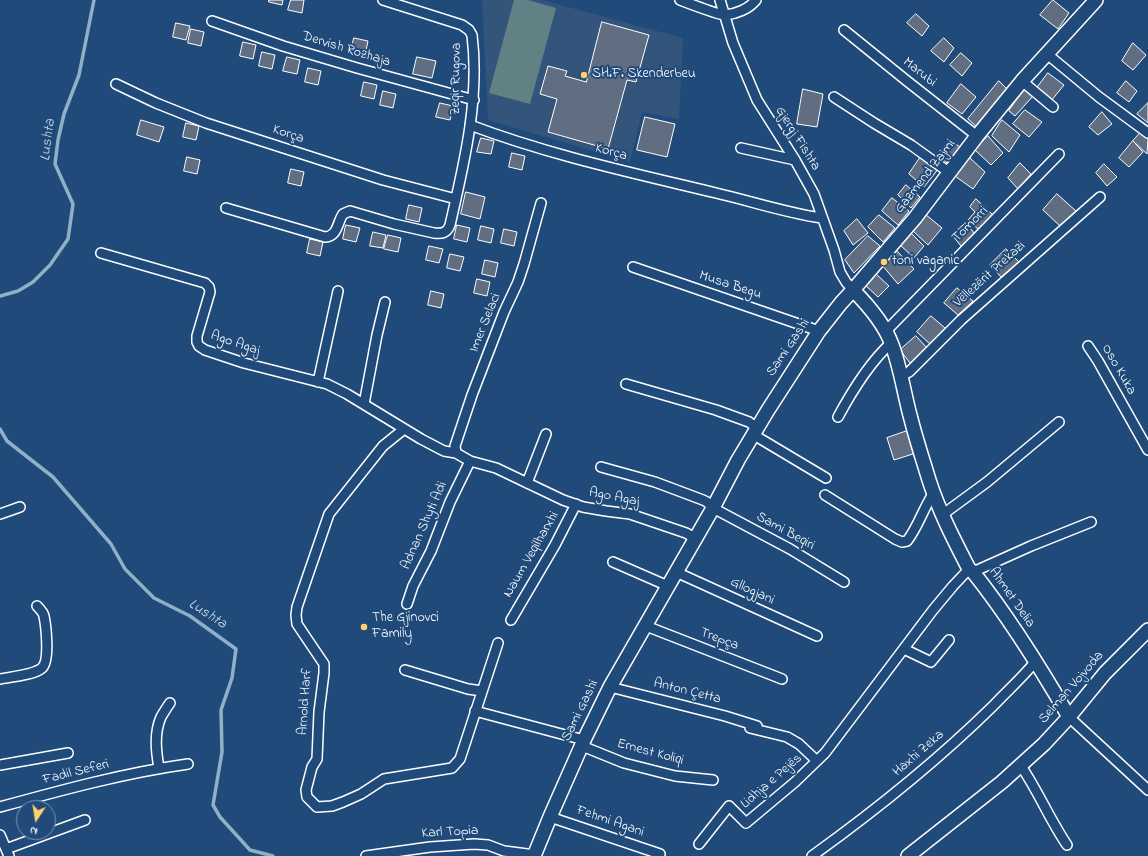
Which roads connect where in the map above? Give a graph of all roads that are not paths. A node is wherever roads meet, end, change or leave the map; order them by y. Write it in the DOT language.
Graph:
graph roads {
  1 [pos="383,0"];
  2 [pos="680,0"];
  3 [pos="720,0"];
  4 [pos="756,0"];
  5 [pos="1096,0"];
  6 [pos="724,15"];
  7 [pos="212,21"];
  8 [pos="844,30"];
  9 [pos="1047,54"];
  10 [pos="1022,81"];
  11 [pos="116,84"];
  12 [pos="834,97"];
  13 [pos="474,100"];
  14 [pos="1053,107"];
  15 [pos="470,125"];
  16 [pos="1148,133"];
  17 [pos="977,136"];
  18 [pos="741,148"];
  19 [pos="1059,154"];
  20 [pos="795,160"];
  21 [pos="950,173"];
  22 [pos="1100,197"];
  23 [pos="456,199"];
  24 [pos="541,202"];
  25 [pos="226,208"];
  26 [pos="822,218"];
  27 [pos="101,253"];
  28 [pos="633,267"];
  29 [pos="853,290"];
  30 [pos="338,291"];
  31 [pos="385,302"];
  32 [pos="819,331"];
  33 [pos="888,338"];
  34 [pos="1088,346"];
  35 [pos="901,376"];
  36 [pos="318,382"];
  37 [pos="626,384"];
  38 [pos="364,404"];
  39 [pos="838,417"];
  40 [pos="1059,422"];
  41 [pos="404,429"];
  42 [pos="755,431"];
  43 [pos="546,434"];
  44 [pos="1148,450"];
  45 [pos="456,453"];
  46 [pos="470,461"];
  47 [pos="601,467"];
  48 [pos="826,478"];
  49 [pos="527,482"];
  50 [pos="934,494"];
  51 [pos="825,495"];
  52 [pos="576,504"];
  53 [pos="20,507"];
  54 [pos="712,508"];
  55 [pos="0,514"];
  56 [pos="942,515"];
  57 [pos="1091,522"];
  58 [pos="695,538"];
  59 [pos="613,562"];
  60 [pos="971,570"];
  61 [pos="676,572"];
  62 [pos="844,582"];
  63 [pos="668,586"];
  64 [pos="407,604"];
  65 [pos="37,606"];
  66 [pos="511,620"];
  67 [pos="646,626"];
  68 [pos="1148,630"];
  69 [pos="817,636"];
  70 [pos="949,640"];
  71 [pos="498,643"];
  72 [pos="904,649"];
  73 [pos="1035,662"];
  74 [pos="405,670"];
  75 [pos="0,679"];
  76 [pos="782,679"];
  77 [pos="610,687"];
  78 [pos="482,691"];
  79 [pos="170,703"];
  80 [pos="475,711"];
  81 [pos="1069,718"];
  82 [pos="754,727"];
  83 [pos="583,743"];
  84 [pos="68,753"];
  85 [pos="817,761"];
  86 [pos="188,764"];
  87 [pos="0,765"];
  88 [pos="1021,766"];
  89 [pos="159,768"];
  90 [pos="713,780"];
  91 [pos="1148,790"];
  92 [pos="0,807"];
  93 [pos="550,817"];
  94 [pos="85,820"];
  95 [pos="0,835"];
  96 [pos="699,844"];
  97 [pos="1067,845"];
  98 [pos="7,852"];
  99 [pos="660,854"];
  100 [pos="534,855"];
  101 [pos="366,856"];
  102 [pos="812,856"];
  103 [pos="908,856"];
  1 -- 13 [label="street, Zeqir Rugova"];
  2 -- 6 [label="street"];
  3 -- 6 [label="street, Gjergj Fishta"];
  4 -- 6 [label="street"];
  5 -- 9 [label="street, Gazmend Zajmi"];
  6 -- 20 [label="street, Gjergj Fishta"];
  7 -- 13 [label="street, Dervish Rozhaja"];
  8 -- 17 [label="street, Marubi"];
  9 -- 10 [label="street, Gazmend Zajmi"];
  9 -- 16 [label="street"];
  10 -- 14 [label="street"];
  10 -- 17 [label="street, Gazmend Zajmi"];
  11 -- 23 [label="street, Korça"];
  12 -- 21 [label="street"];
  13 -- 15 [label="street, Zeqir Rugova"];
  15 -- 23 [label="street"];
  15 -- 26 [label="street, Korça"];
  17 -- 21 [label="street, Gazmend Zajmi"];
  18 -- 20 [label="street"];
  19 -- 33 [label="street, Tomorri"];
  20 -- 26 [label="street, Gjergj Fishta"];
  21 -- 29 [label="street, Gazmend Zajmi"];
  22 -- 35 [label="street, Vëllezërit Prekazi"];
  23 -- 25 [label="street"];
  24 -- 45 [label="street, Imer Selaci"];
  26 -- 29 [label="street, Gjergj Fishta"];
  27 -- 36 [label="street, Ago Agaj"];
  28 -- 32 [label="street, Musa Begu"];
  29 -- 32 [label="street, Sami Gashi"];
  29 -- 33 [label="street, Ahmet Delia"];
  30 -- 36 [label="street"];
  31 -- 38 [label="street"];
  32 -- 42 [label="street, Sami Gashi"];
  33 -- 35 [label="street, Ahmet Delia"];
  33 -- 39 [label="street"];
  34 -- 44 [label="street, Oso Kuka"];
  35 -- 50 [label="street, Ahmet Delia"];
  36 -- 38 [label="street, Ago Agaj"];
  37 -- 42 [label="street"];
  38 -- 41 [label="street, Ago Agaj"];
  40 -- 56 [label="street"];
  41 -- 45 [label="street, Ago Agaj"];
  41 -- 80 [label="street, Arnold Harf"];
  42 -- 48 [label="street"];
  42 -- 54 [label="street, Sami Gashi"];
  43 -- 49 [label="street"];
  45 -- 46 [label="street, Ago Agaj"];
  46 -- 49 [label="street, Ago Agaj"];
  46 -- 64 [label="street, Adnan Shyti Adi"];
  47 -- 54 [label="street, Sami Beqiri"];
  49 -- 52 [label="street, Ago Agaj"];
  50 -- 51 [label="street"];
  50 -- 56 [label="street, Ahmet Delia"];
  52 -- 58 [label="street, Ago Agaj"];
  52 -- 66 [label="street, Naum Veqilharxhi"];
  53 -- 55 [label="street"];
  54 -- 58 [label="street, Sami Gashi"];
  54 -- 62 [label="street, Sami Beqiri"];
  56 -- 60 [label="street, Ahmet Delia"];
  57 -- 60 [label="street"];
  58 -- 61 [label="street, Sami Gashi"];
  59 -- 63 [label="street"];
  60 -- 72 [label="street, Lidhja e Pejës"];
  60 -- 73 [label="street, Ahmet Delia"];
  61 -- 63 [label="street, Sami Gashi"];
  61 -- 69 [label="street, Gllogjani"];
  63 -- 67 [label="street, Sami Gashi"];
  65 -- 75 [label="street"];
  67 -- 76 [label="street, Trepça"];
  67 -- 77 [label="street, Sami Gashi"];
  68 -- 81 [label="street, Selman Vojvoda"];
  70 -- 72 [label="street"];
  71 -- 78 [label="street, Arnold Harf"];
  72 -- 85 [label="street, Lidhja e Pejës"];
  73 -- 81 [label="street, Ahmet Delia"];
  73 -- 102 [label="street, Haxhi Zeka"];
  74 -- 78 [label="street"];
  77 -- 82 [label="street, Anton Çetta"];
  77 -- 83 [label="street, Sami Gashi"];
  78 -- 80 [label="street, Arnold Harf"];
  79 -- 89 [label="street"];
  80 -- 83 [label="street"];
  81 -- 88 [label="street, Selman Vojvoda"];
  81 -- 91 [label="street"];
  82 -- 85 [label="street, Lidhja e Pejës"];
  83 -- 90 [label="street, Ernest Koliqi"];
  83 -- 93 [label="street, Sami Gashi"];
  84 -- 87 [label="street"];
  85 -- 96 [label="street, Lidhja e Pejës"];
  86 -- 89 [label="street, Fadil Seferi"];
  88 -- 97 [label="street"];
  88 -- 103 [label="street, Selman Vojvoda"];
  89 -- 92 [label="street, Fadil Seferi"];
  93 -- 99 [label="street, Fehmi Agani"];
  93 -- 100 [label="street, Sami Gashi"];
  94 -- 98 [label="street"];
  95 -- 98 [label="street"];
  100 -- 101 [label="street, Karl Topia"];
}
